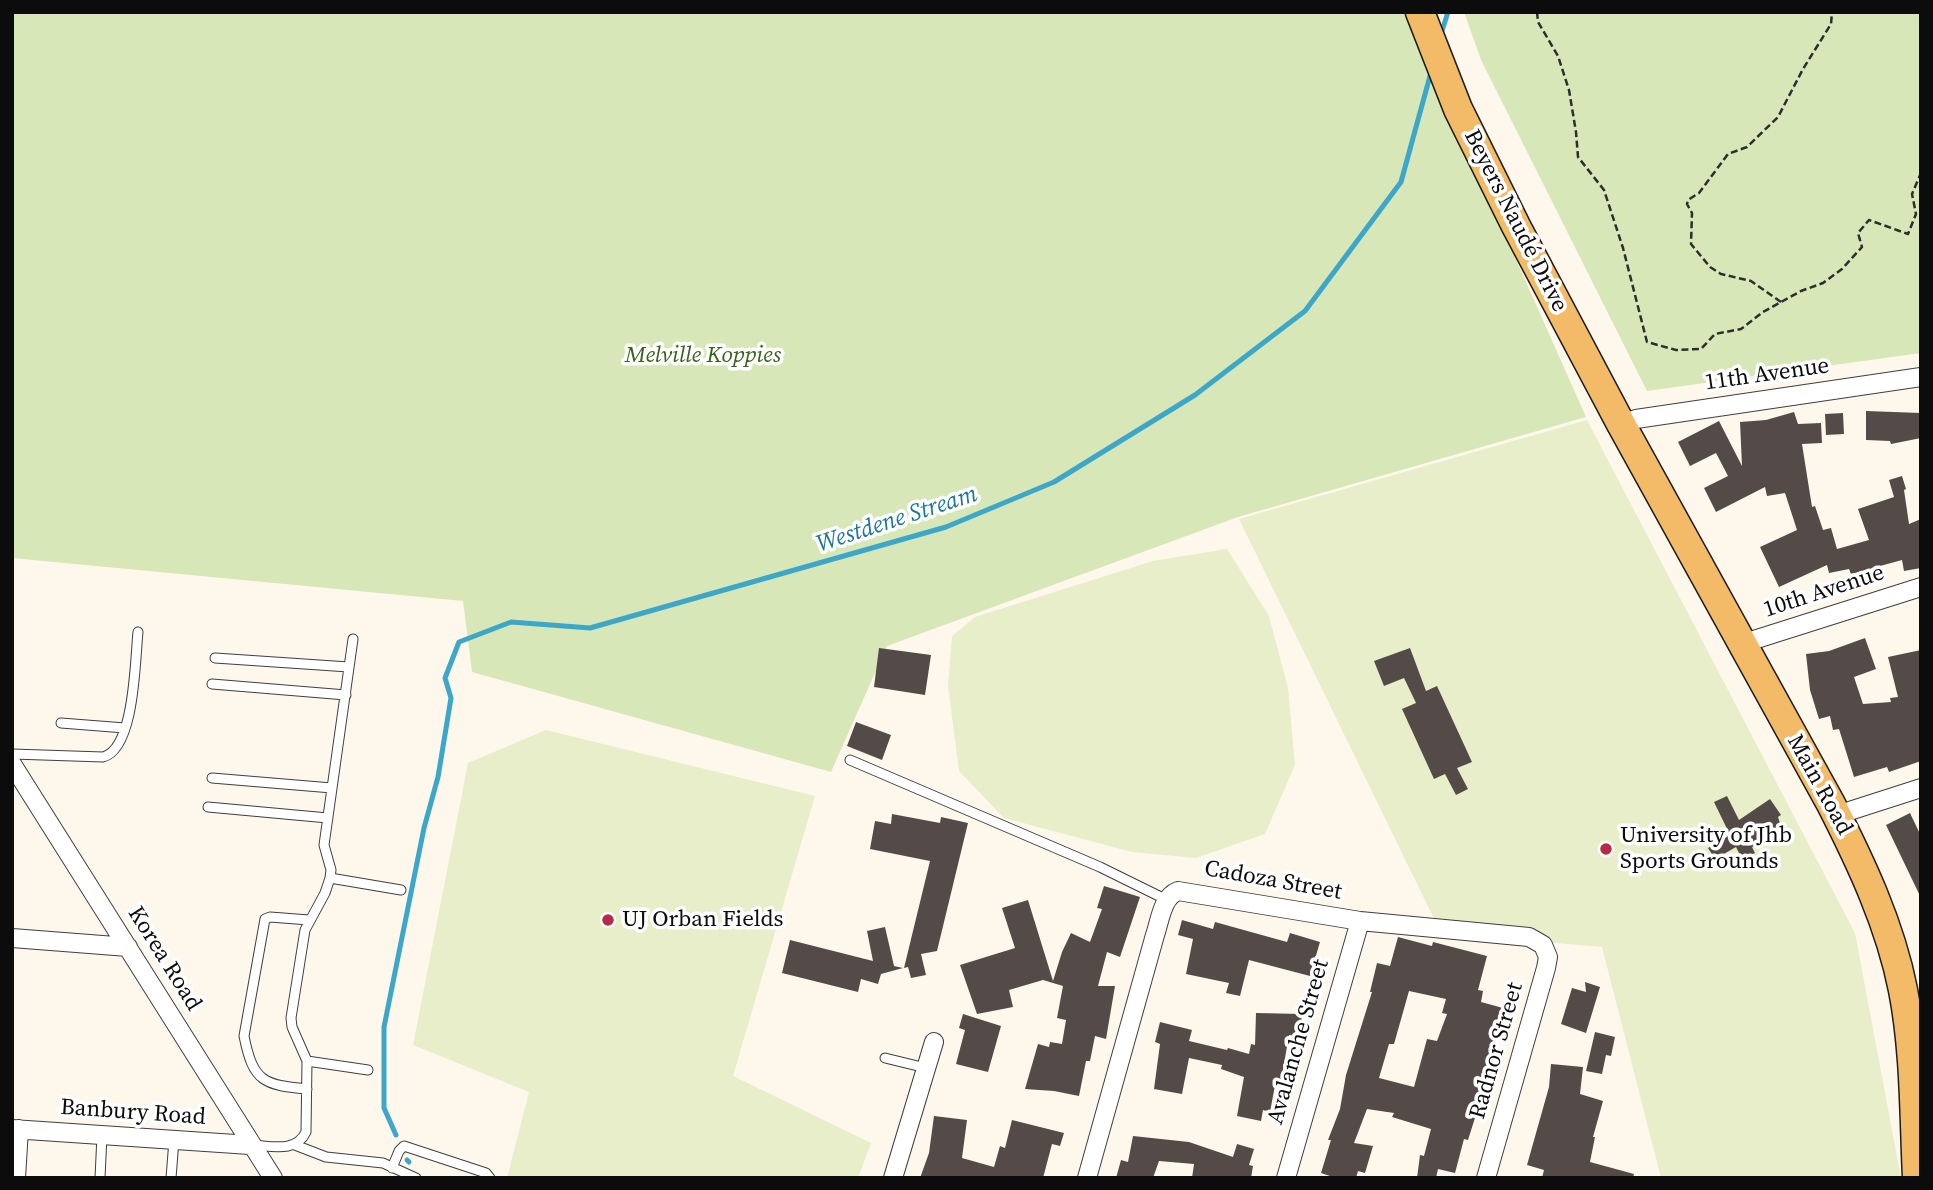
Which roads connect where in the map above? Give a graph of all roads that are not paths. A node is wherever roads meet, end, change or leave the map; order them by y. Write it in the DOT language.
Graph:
graph roads {
  1 [pos="1420,12"];
  2 [pos="1433,12"];
  3 [pos="1921,377"];
  4 [pos="1629,422"];
  5 [pos="1921,587"];
  6 [pos="138,632"];
  7 [pos="353,639"];
  8 [pos="1748,642"];
  9 [pos="215,658"];
  10 [pos="349,667"];
  11 [pos="212,684"];
  12 [pos="346,695"];
  13 [pos="61,723"];
  14 [pos="125,728"];
  15 [pos="850,760"];
  16 [pos="13,761"];
  17 [pos="212,778"];
  18 [pos="332,788"];
  19 [pos="1921,788"];
  20 [pos="208,807"];
  21 [pos="1843,813"];
  22 [pos="328,818"];
  23 [pos="330,878"];
  24 [pos="401,890"];
  25 [pos="1167,900"];
  26 [pos="309,920"];
  27 [pos="1360,921"];
  28 [pos="12,938"];
  29 [pos="1537,940"];
  30 [pos="128,947"];
  31 [pos="1914,988"];
  32 [pos="934,1042"];
  33 [pos="1921,1049"];
  34 [pos="885,1059"];
  35 [pos="307,1061"];
  36 [pos="926,1068"];
  37 [pos="368,1069"];
  38 [pos="307,1088"];
  39 [pos="16,1129"];
  40 [pos="102,1135"];
  41 [pos="174,1140"];
  42 [pos="250,1145"];
  43 [pos="295,1145"];
  44 [pos="392,1168"];
  45 [pos="16,1178"];
  46 [pos="100,1178"];
  47 [pos="172,1178"];
  48 [pos="273,1178"];
  49 [pos="415,1178"];
  50 [pos="490,1178"];
  51 [pos="893,1178"];
  52 [pos="1087,1178"];
  53 [pos="1286,1178"];
  54 [pos="1486,1178"];
  55 [pos="1917,1178"];
  1 -- 4 [label="main road, Beyers Naudé Drive"];
  2 -- 4 [label="main road, Beyers Naudé Drive"];
  3 -- 4 [label="street, 11th Avenue"];
  4 -- 8 [label="main road, Main Road"];
  5 -- 8 [label="street, 10th Avenue"];
  6 -- 14 [label="lane"];
  7 -- 10 [label="lane"];
  8 -- 21 [label="main road, Main Road"];
  9 -- 10 [label="lane"];
  10 -- 12 [label="lane"];
  11 -- 12 [label="lane"];
  12 -- 18 [label="lane"];
  13 -- 14 [label="lane"];
  14 -- 16 [label="lane"];
  15 -- 25 [label="lane"];
  16 -- 30 [label="street, Korea Road"];
  17 -- 18 [label="lane"];
  18 -- 22 [label="lane"];
  19 -- 21 [label="street"];
  20 -- 22 [label="lane"];
  21 -- 31 [label="main road, Main Road"];
  22 -- 23 [label="lane"];
  23 -- 24 [label="lane"];
  23 -- 26 [label="lane"];
  25 -- 27 [label="street, Cadoza Street"];
  25 -- 52 [label="street"];
  26 -- 35 [label="lane"];
  26 -- 38 [label="lane"];
  27 -- 29 [label="street, Cadoza Street"];
  27 -- 53 [label="street, Avalanche Street"];
  28 -- 30 [label="street"];
  29 -- 54 [label="street, Radnor Street"];
  30 -- 42 [label="street, Korea Road"];
  31 -- 33 [label="main road, Main Road"];
  31 -- 55 [label="main road, Main Road"];
  32 -- 36 [label="street"];
  34 -- 36 [label="lane"];
  35 -- 37 [label="lane"];
  35 -- 38 [label="lane"];
  36 -- 51 [label="street"];
  38 -- 43 [label="lane"];
  39 -- 40 [label="street, Banbury Road"];
  39 -- 45 [label="street"];
  40 -- 41 [label="street, Banbury Road"];
  40 -- 46 [label="lane"];
  41 -- 42 [label="street, Banbury Road"];
  41 -- 47 [label="lane"];
  42 -- 43 [label="lane"];
  42 -- 48 [label="street, Korea Road"];
  43 -- 44 [label="lane"];
  44 -- 49 [label="lane"];
  44 -- 50 [label="lane"];
}
